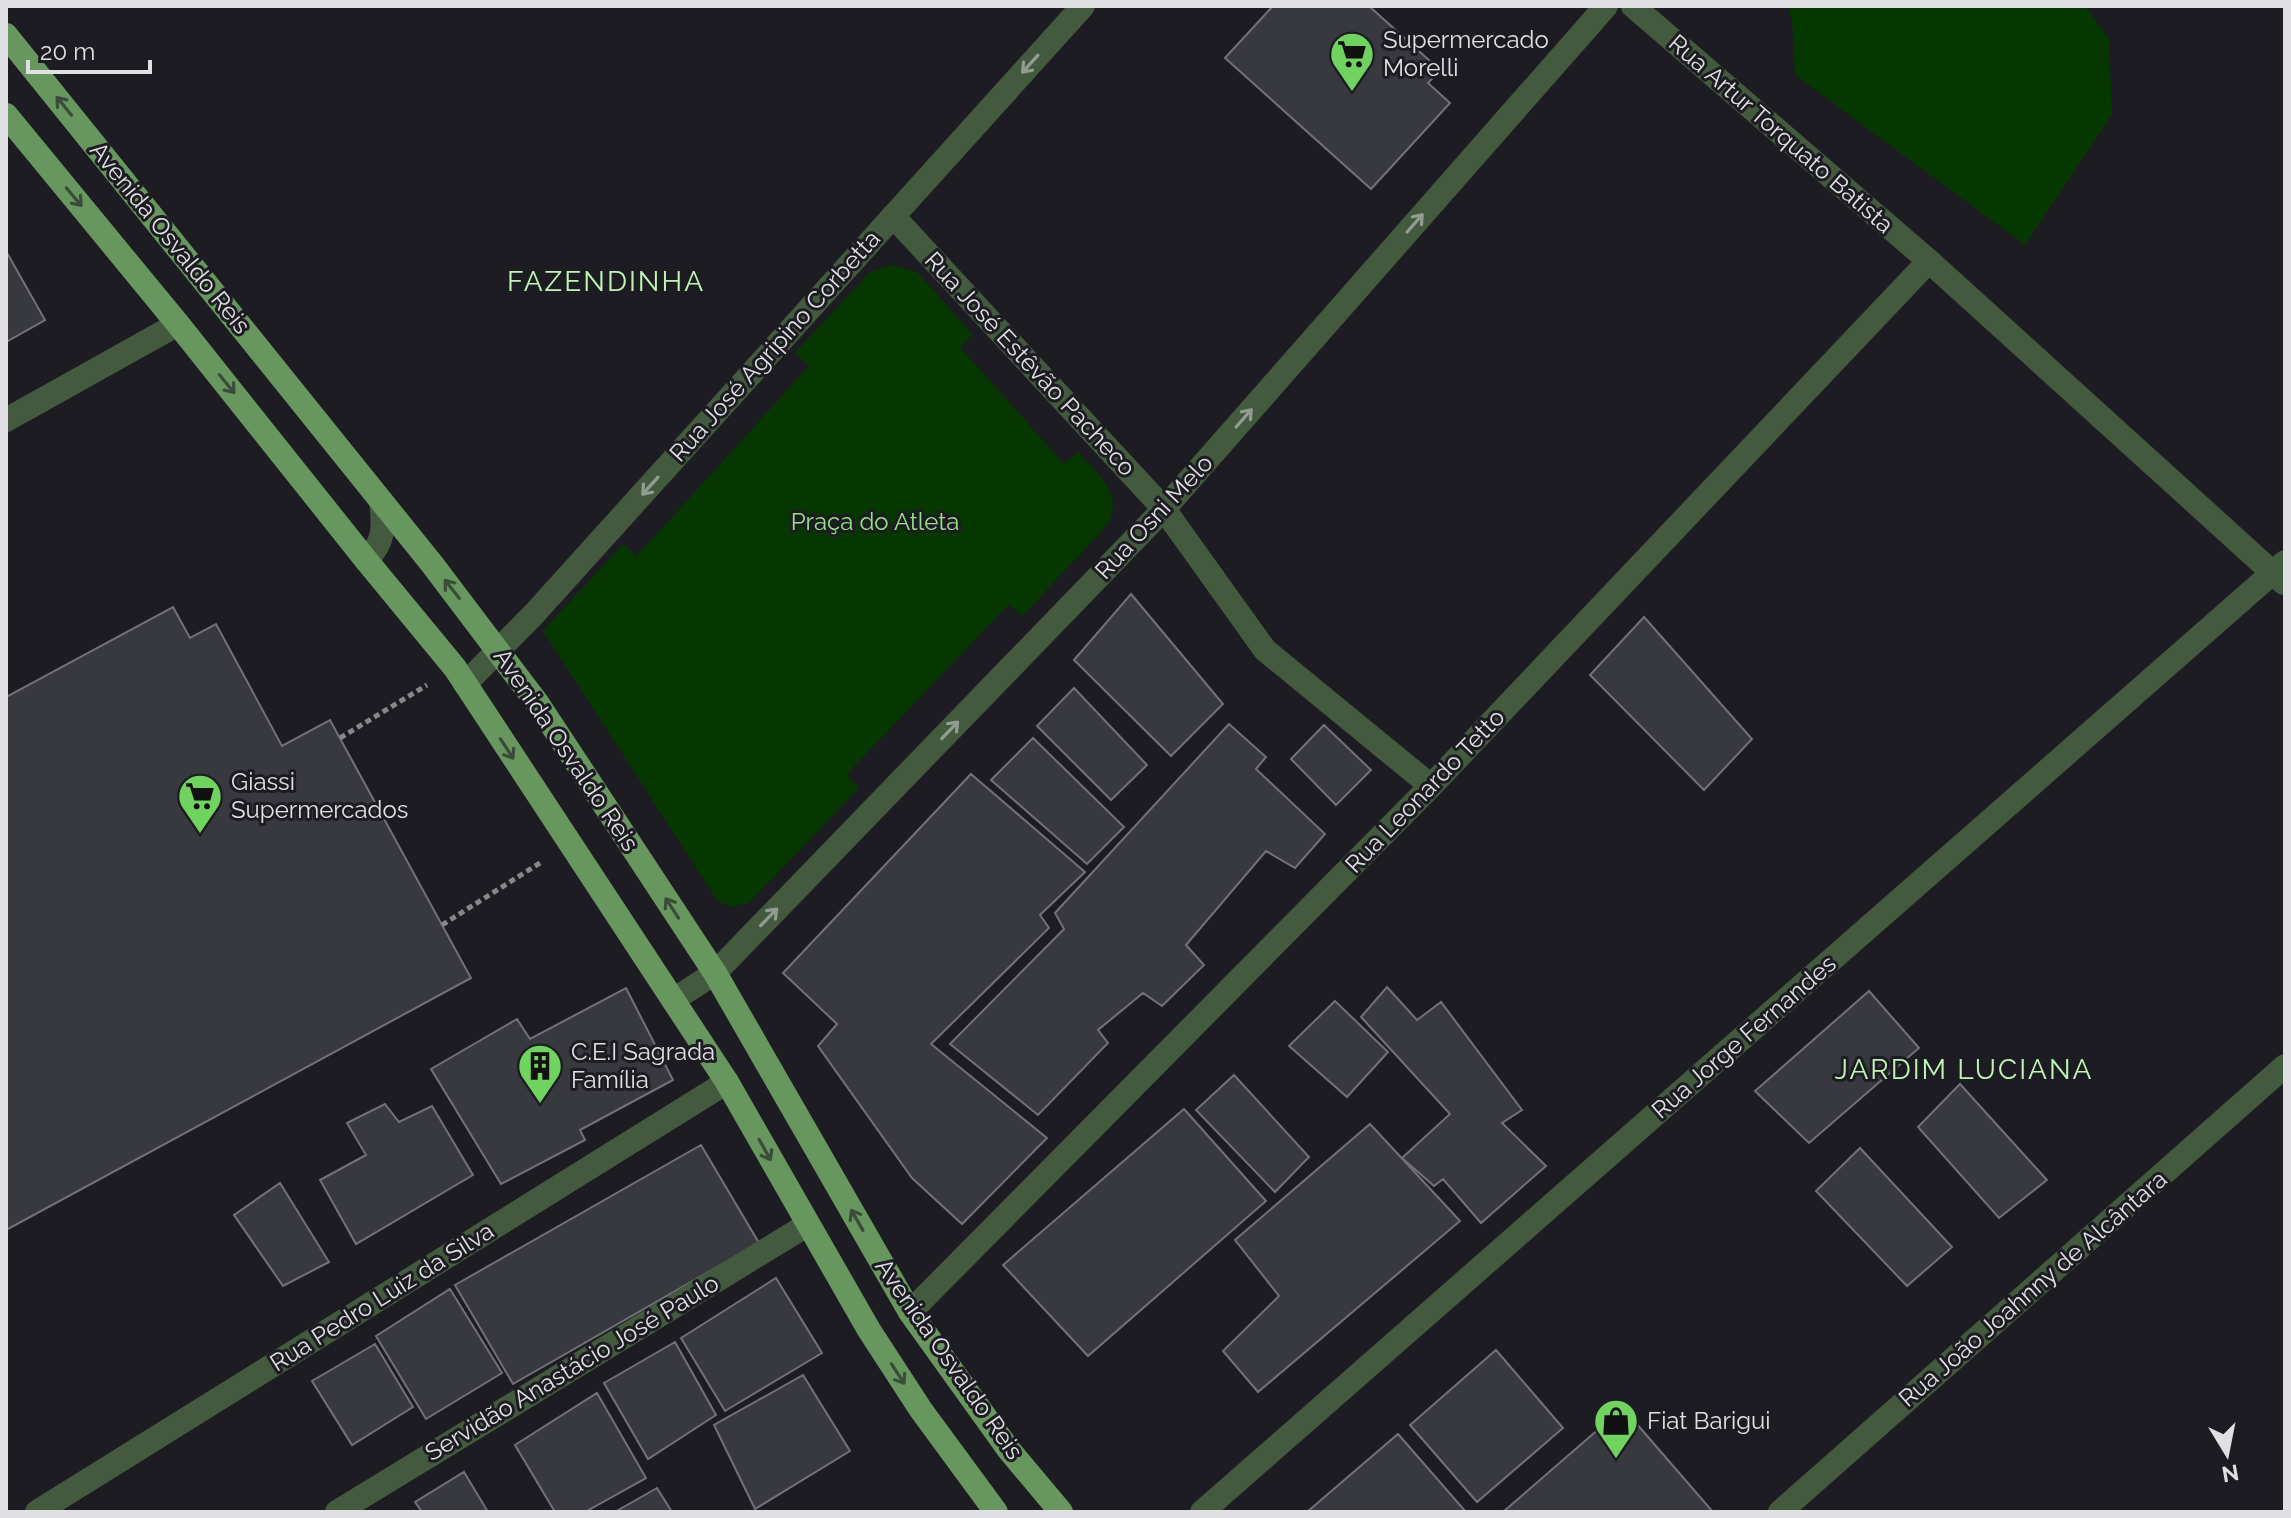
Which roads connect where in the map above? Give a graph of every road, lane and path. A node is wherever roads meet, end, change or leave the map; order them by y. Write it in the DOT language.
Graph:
graph roads {
  1 [pos="1083,6"];
  2 [pos="1606,6"];
  3 [pos="1633,6"];
  4 [pos="6,35"];
  5 [pos="6,115"];
  6 [pos="893,216"];
  7 [pos="1929,261"];
  8 [pos="178,324"];
  9 [pos="6,420"];
  10 [pos="381,501"];
  11 [pos="1164,509"];
  12 [pos="366,560"];
  13 [pos="2281,573"];
  14 [pos="500,651"];
  15 [pos="460,676"];
  16 [pos="340,738"];
  17 [pos="1431,786"];
  18 [pos="571,844"];
  19 [pos="442,925"];
  20 [pos="715,973"];
  21 [pos="673,1000"];
  22 [pos="2285,1066"];
  23 [pos="727,1082"];
  24 [pos="807,1225"];
  25 [pos="910,1312"];
  26 [pos="37,1512"];
  27 [pos="337,1512"];
  28 [pos="996,1512"];
  29 [pos="1061,1512"];
  30 [pos="1202,1512"];
  31 [pos="1780,1512"];
  1 -- 6 [label="street, Rua José Agripino Corbetta, one-way"];
  11 -- 2 [label="street, Rua Osni Melo, one-way"];
  3 -- 7 [label="street, Rua Artur Torquato Batista"];
  10 -- 4 [label="main road, Avenida Osvaldo Reis, one-way"];
  5 -- 8 [label="main road, Avenida Osvaldo Reis, one-way"];
  6 -- 11 [label="street, Rua José Estêvão Pacheco"];
  6 -- 14 [label="street, Rua José Agripino Corbetta, one-way"];
  7 -- 13 [label="street, Rua Artur Torquato Batista"];
  7 -- 17 [label="street, Rua Leonardo Tetto"];
  8 -- 9 [label="street"];
  8 -- 12 [label="main road, Avenida Osvaldo Reis, one-way"];
  10 -- 12 [label="street"];
  14 -- 10 [label="main road, Avenida Osvaldo Reis, one-way"];
  11 -- 17 [label="street, Rua José Estêvão Pacheco"];
  20 -- 11 [label="street, Rua Osni Melo, one-way"];
  12 -- 15 [label="main road, Avenida Osvaldo Reis"];
  13 -- 30 [label="street, Rua Jorge Fernandes"];
  14 -- 15 [label="street, Rua José Agripino Corbetta"];
  20 -- 14 [label="main road, Avenida Osvaldo Reis, one-way"];
  15 -- 16 [label="path"];
  15 -- 18 [label="main road, Avenida Osvaldo Reis, one-way"];
  17 -- 25 [label="street, Rua Leonardo Tetto"];
  18 -- 19 [label="path"];
  18 -- 21 [label="main road, Avenida Osvaldo Reis"];
  20 -- 21 [label="street, Rua Osni Melo"];
  25 -- 20 [label="main road, Avenida Osvaldo Reis, one-way"];
  21 -- 23 [label="main road, Avenida Osvaldo Reis"];
  22 -- 31 [label="street, Rua João Joahnny de Alcântara"];
  23 -- 24 [label="main road, Avenida Osvaldo Reis, one-way"];
  23 -- 26 [label="street, Rua Pedro Luiz da Silva"];
  24 -- 27 [label="street, Servidão Anastácio José Paulo"];
  24 -- 28 [label="main road, Avenida Osvaldo Reis, one-way"];
  25 -- 29 [label="main road, Avenida Osvaldo Reis"];
}
